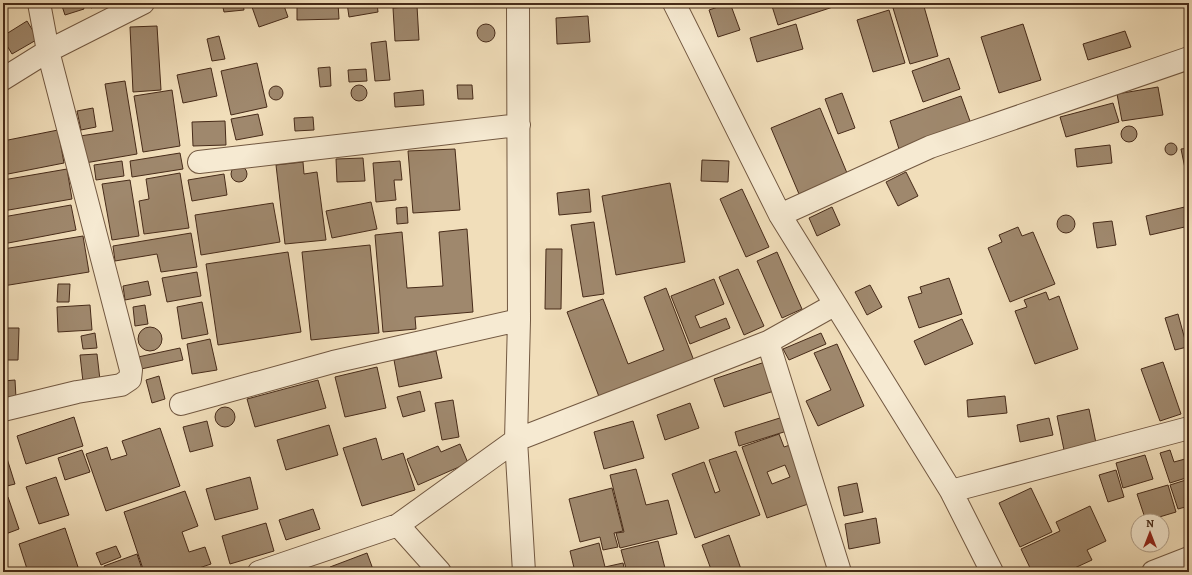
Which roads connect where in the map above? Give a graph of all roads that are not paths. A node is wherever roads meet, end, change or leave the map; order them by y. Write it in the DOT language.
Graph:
graph roads {
  1 [pos="40,3"];
  2 [pos="143,3"];
  3 [pos="518,3"];
  4 [pos="674,3"];
  5 [pos="48,51"];
  6 [pos="1189,58"];
  7 [pos="3,79"];
  8 [pos="519,125"];
  9 [pos="198,162"];
  10 [pos="780,215"];
  11 [pos="834,305"];
  12 [pos="519,320"];
  13 [pos="768,342"];
  14 [pos="181,404"];
  15 [pos="3,410"];
  16 [pos="1189,428"];
  17 [pos="516,440"];
  18 [pos="951,491"];
  19 [pos="398,525"];
  20 [pos="1189,558"];
  21 [pos="259,572"];
  22 [pos="440,572"];
  23 [pos="524,572"];
  24 [pos="840,572"];
  25 [pos="992,572"];
  26 [pos="1153,572"];
  1 -- 5 [label="street"];
  2 -- 5 [label="street"];
  3 -- 8 [label="street"];
  4 -- 10 [label="street"];
  5 -- 7 [label="street"];
  5 -- 15 [label="street"];
  6 -- 10 [label="street"];
  8 -- 9 [label="street"];
  8 -- 12 [label="street"];
  10 -- 11 [label="street"];
  11 -- 13 [label="street"];
  11 -- 18 [label="street"];
  12 -- 14 [label="street"];
  12 -- 17 [label="street"];
  13 -- 17 [label="street"];
  13 -- 24 [label="street"];
  16 -- 18 [label="street"];
  17 -- 19 [label="street"];
  17 -- 23 [label="street"];
  18 -- 25 [label="street"];
  19 -- 21 [label="street"];
  19 -- 22 [label="street"];
  20 -- 26 [label="street"];
}
